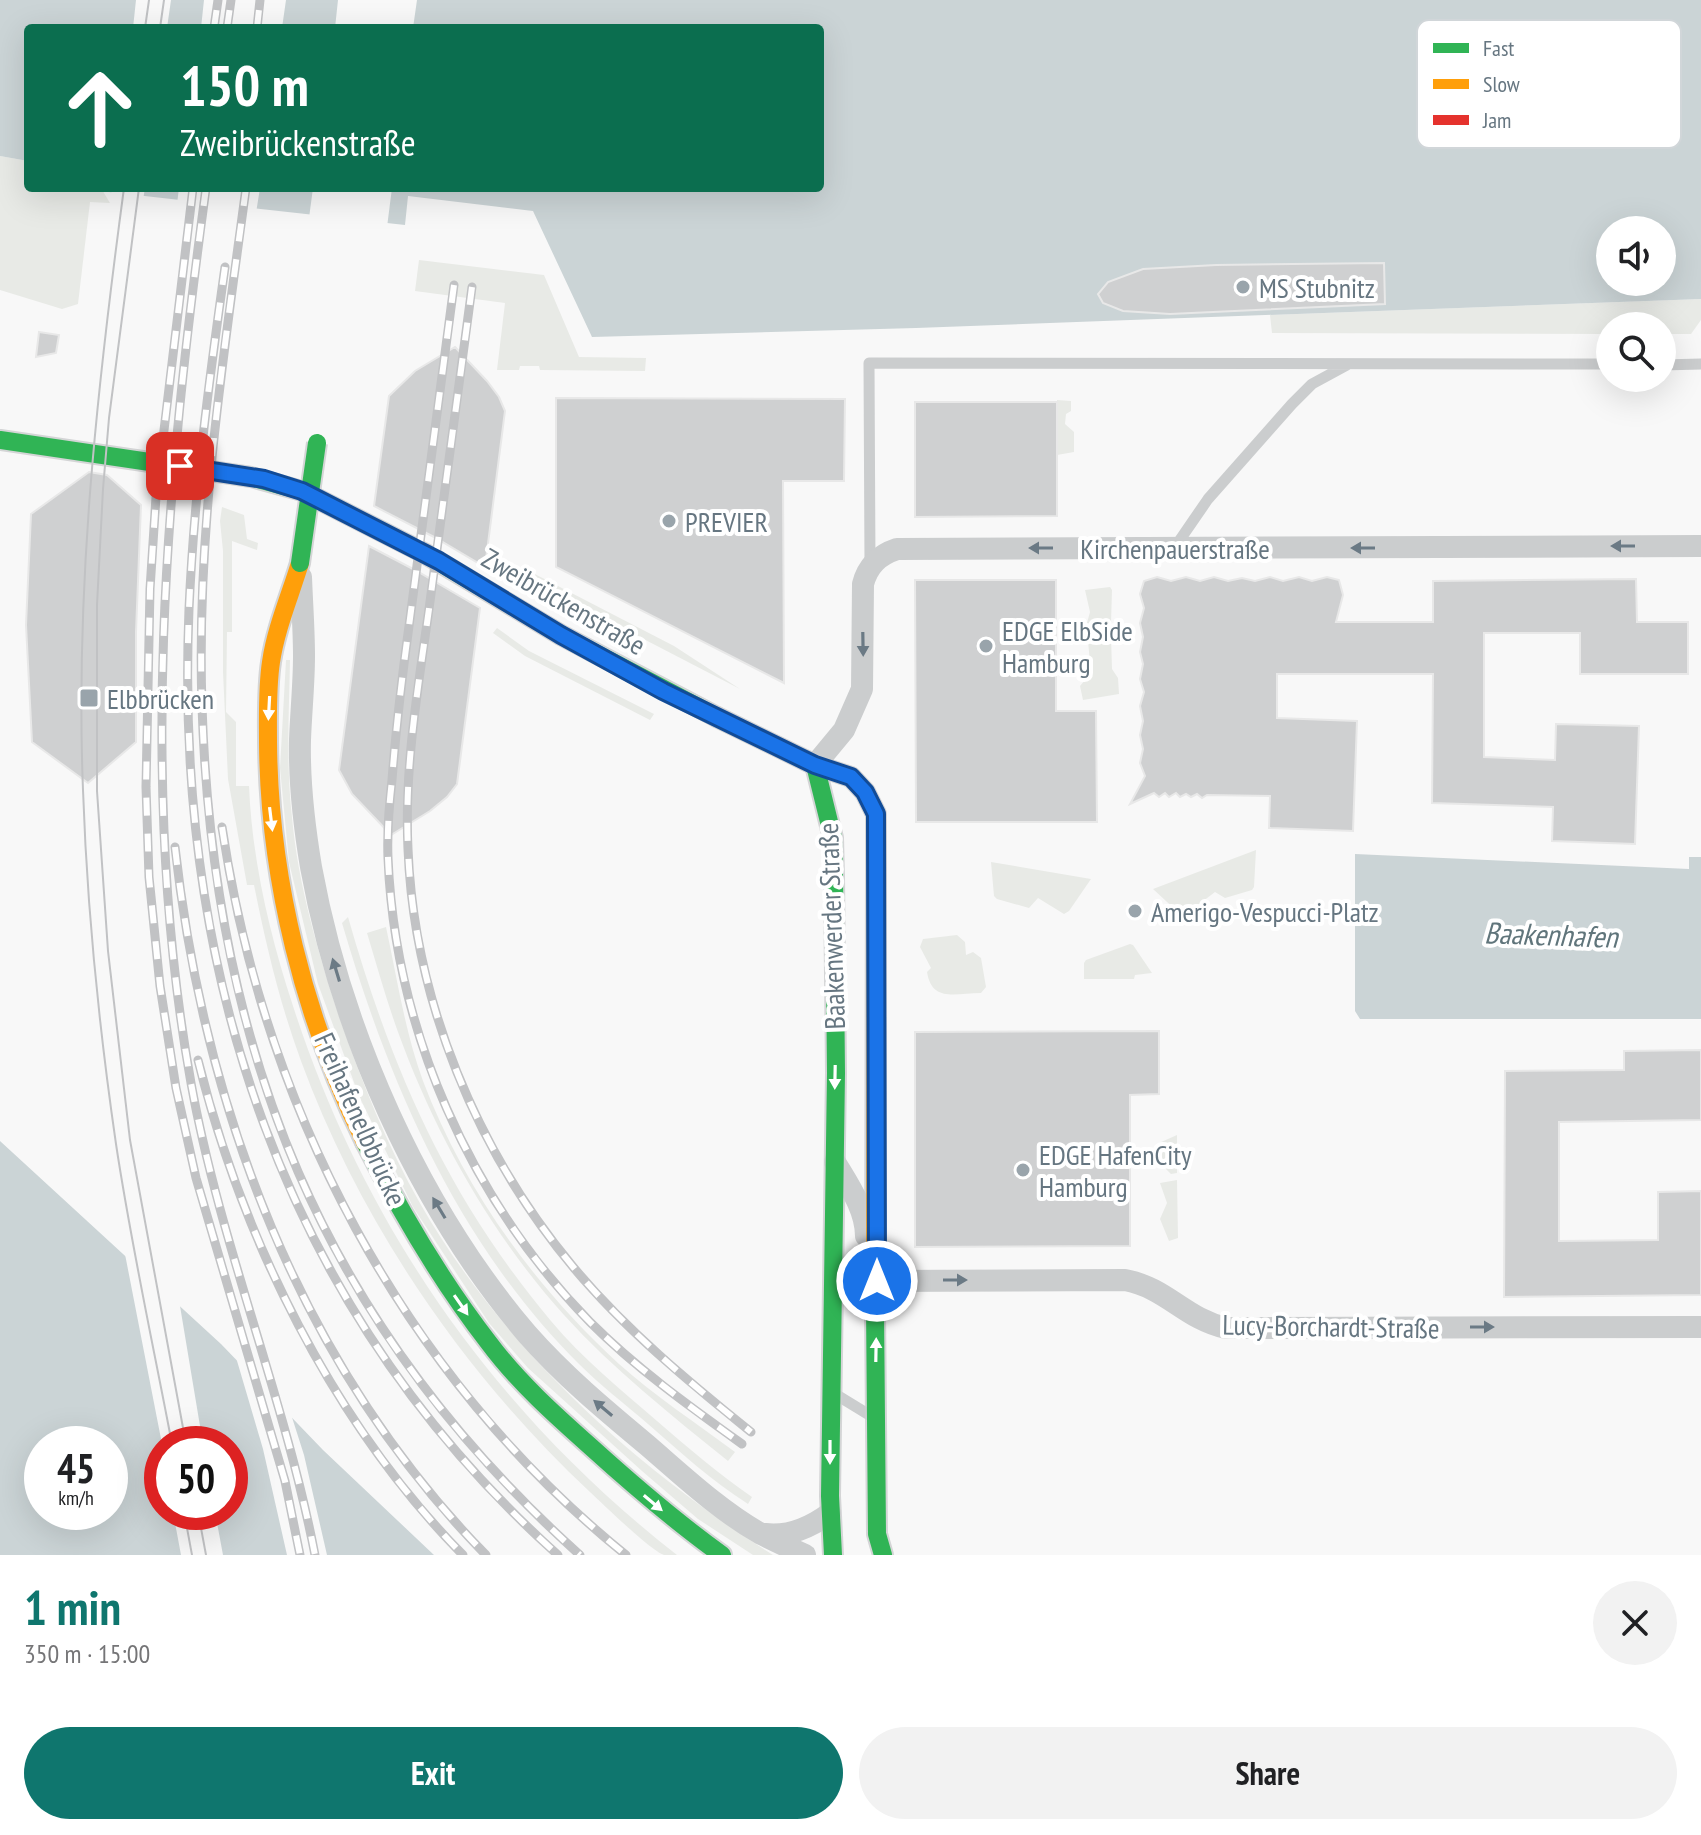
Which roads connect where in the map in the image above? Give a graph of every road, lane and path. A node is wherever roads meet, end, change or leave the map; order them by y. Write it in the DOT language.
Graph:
graph roads {
  1 [pos="1352,363"];
  2 [pos="1596,364"];
  3 [pos="1701,364"];
  4 [pos="1676,365"];
  5 [pos="0,440"];
  6 [pos="317,443"];
  7 [pos="1701,546"];
  8 [pos="1175,547"];
  9 [pos="300,563"];
  10 [pos="870,567"];
  11 [pos="815,765"];
  12 [pos="833,1159"];
  13 [pos="877,1281"];
  14 [pos="1701,1327"];
  15 [pos="831,1391"];
  16 [pos="875,1418"];
  17 [pos="830,1513"];
  18 [pos="760,1533"];
  19 [pos="877,1548"];
  20 [pos="722,1555"];
  21 [pos="805,1555"];
  22 [pos="833,1555"];
  1 -- 2 [label="lane"];
  1 -- 8 [label="lane"];
  1 -- 10 [label="lane"];
  3 -- 4 [label="lane"];
  5 -- 11 [label="main road, Zweibrückenstraße"];
  6 -- 9 [label="main road, Freihafenelbbrücke, bridge"];
  7 -- 8 [label="street, Kirchenpauerstraße, one-way"];
  8 -- 10 [label="street, Kirchenpauerstraße, one-way"];
  18 -- 9 [label="street, Freihafenelbbrücke, one-way"];
  9 -- 20 [label="main road, Freihafenelbbrücke, one-way"];
  10 -- 11 [label="street, one-way"];
  11 -- 12 [label="main road, Baakenwerder Straße, one-way"];
  11 -- 13 [label="main road, Baakenwerder Straße"];
  12 -- 13 [label="street, Baakenwerder Straße"];
  12 -- 15 [label="main road, Baakenwerder Straße"];
  13 -- 14 [label="street, Lucy-Borchardt-Straße, one-way"];
  16 -- 13 [label="main road, Baakenwerder Straße, one-way"];
  15 -- 16 [label="lane"];
  15 -- 17 [label="main road, Baakenwerder Straße, one-way"];
  16 -- 19 [label="main road, Baakenwerder Straße"];
  17 -- 18 [label="street"];
  17 -- 22 [label="main road, Baakenwerder Straße"];
  18 -- 21 [label="street, Freihafenelbbrücke"];
}
